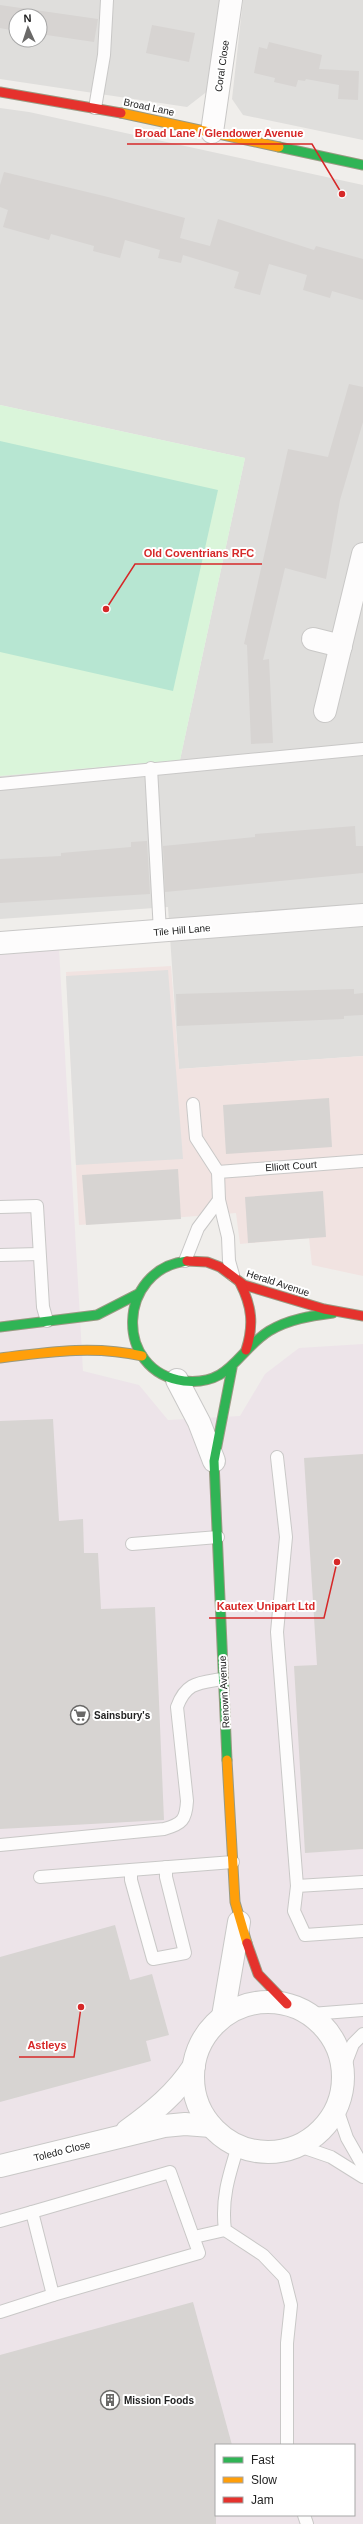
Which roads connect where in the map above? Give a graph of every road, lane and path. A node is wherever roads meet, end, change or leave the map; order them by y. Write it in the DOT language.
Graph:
graph roads {
  1 [pos="107,0"];
  2 [pos="231,0"];
  3 [pos="0,92"];
  4 [pos="95,108"];
  5 [pos="212,132"];
  6 [pos="363,165"];
  7 [pos="363,554"];
  8 [pos="313,639"];
  9 [pos="341,646"];
  10 [pos="325,710"];
  11 [pos="363,749"];
  12 [pos="151,768"];
  13 [pos="0,784"];
  14 [pos="363,915"];
  15 [pos="160,932"];
  16 [pos="0,943"];
  17 [pos="193,1104"];
  18 [pos="363,1161"];
  19 [pos="218,1172"];
  20 [pos="219,1200"];
  21 [pos="0,1207"];
  22 [pos="39,1254"];
  23 [pos="0,1255"];
  24 [pos="185,1261"];
  25 [pos="237,1280"];
  26 [pos="138,1294"];
  27 [pos="333,1313"];
  28 [pos="363,1316"];
  29 [pos="47,1321"];
  30 [pos="0,1327"];
  31 [pos="246,1350"];
  32 [pos="142,1356"];
  33 [pos="0,1358"];
  34 [pos="232,1368"];
  35 [pos="177,1380"];
  36 [pos="278,1457"];
  37 [pos="214,1461"];
  38 [pos="218,1538"];
  39 [pos="132,1544"];
  40 [pos="222,1679"];
  41 [pos="0,1845"];
  42 [pos="233,1862"];
  43 [pos="166,1867"];
  44 [pos="131,1870"];
  45 [pos="40,1877"];
  46 [pos="363,1882"];
  47 [pos="297,1886"];
  48 [pos="239,1922"];
  49 [pos="363,1930"];
  50 [pos="287,2004"];
  51 [pos="363,2010"];
  52 [pos="311,2014"];
  53 [pos="223,2016"];
  54 [pos="363,2034"];
  55 [pos="194,2066"];
  56 [pos="343,2070"];
  57 [pos="337,2109"];
  58 [pos="211,2126"];
  59 [pos="123,2135"];
  60 [pos="238,2146"];
  61 [pos="300,2146"];
  62 [pos="0,2166"];
  63 [pos="363,2166"];
  64 [pos="363,2177"];
  65 [pos="32,2212"];
  66 [pos="0,2221"];
  67 [pos="225,2230"];
  68 [pos="194,2237"];
  69 [pos="53,2295"];
  70 [pos="0,2312"];
  71 [pos="287,2444"];
  1 -- 4 [label="lane"];
  2 -- 5 [label="street, Coral Close"];
  3 -- 4 [label="street, Broad Lane"];
  4 -- 5 [label="street, Broad Lane"];
  5 -- 6 [label="street, Broad Lane"];
  7 -- 9 [label="street"];
  8 -- 9 [label="street"];
  9 -- 10 [label="street"];
  11 -- 12 [label="lane"];
  12 -- 13 [label="lane"];
  12 -- 15 [label="lane"];
  14 -- 15 [label="street, Tile Hill Lane"];
  15 -- 16 [label="street, Tile Hill Lane"];
  17 -- 19 [label="lane"];
  18 -- 19 [label="lane, Elliott Court"];
  19 -- 20 [label="lane"];
  20 -- 24 [label="lane"];
  20 -- 25 [label="lane"];
  21 -- 22 [label="lane"];
  22 -- 23 [label="lane"];
  22 -- 29 [label="lane"];
  24 -- 25 [label="street, Herald Avenue"];
  24 -- 26 [label="street, Herald Avenue"];
  25 -- 27 [label="street, Herald Avenue"];
  25 -- 31 [label="street"];
  26 -- 29 [label="street, Herald Avenue"];
  26 -- 32 [label="street, Herald Avenue"];
  27 -- 28 [label="street, Herald Avenue"];
  27 -- 31 [label="street, Herald Avenue"];
  29 -- 30 [label="street, Herald Avenue"];
  31 -- 34 [label="street, Herald Avenue"];
  32 -- 33 [label="street, Herald Avenue"];
  32 -- 35 [label="street, Herald Avenue"];
  34 -- 35 [label="street, Herald Avenue"];
  34 -- 37 [label="street, Renown Avenue"];
  35 -- 37 [label="street, Renown Avenue"];
  36 -- 47 [label="lane"];
  37 -- 38 [label="street, Renown Avenue"];
  38 -- 39 [label="lane"];
  38 -- 40 [label="street, Renown Avenue"];
  40 -- 41 [label="lane"];
  40 -- 42 [label="street, Renown Avenue"];
  42 -- 43 [label="lane"];
  42 -- 48 [label="street, Renown Avenue"];
  43 -- 44 [label="lane"];
  43 -- 44 [label="lane"];
  44 -- 45 [label="lane"];
  46 -- 47 [label="lane"];
  47 -- 49 [label="lane"];
  48 -- 50 [label="street, Renown Avenue"];
  48 -- 53 [label="street, Renown Avenue"];
  50 -- 52 [label="street"];
  50 -- 53 [label="street"];
  51 -- 52 [label="lane"];
  52 -- 56 [label="street"];
  53 -- 55 [label="street"];
  54 -- 56 [label="lane"];
  55 -- 58 [label="street"];
  55 -- 59 [label="street, Toledo Close"];
  56 -- 57 [label="street"];
  57 -- 61 [label="street"];
  57 -- 63 [label="lane"];
  58 -- 59 [label="street, Toledo Close"];
  58 -- 60 [label="street"];
  59 -- 62 [label="street, Toledo Close"];
  60 -- 61 [label="street"];
  60 -- 67 [label="lane"];
  61 -- 64 [label="lane"];
  65 -- 66 [label="lane"];
  65 -- 68 [label="lane"];
  65 -- 69 [label="lane"];
  67 -- 68 [label="lane"];
  67 -- 71 [label="lane"];
  68 -- 69 [label="lane"];
  69 -- 70 [label="lane"];
}
